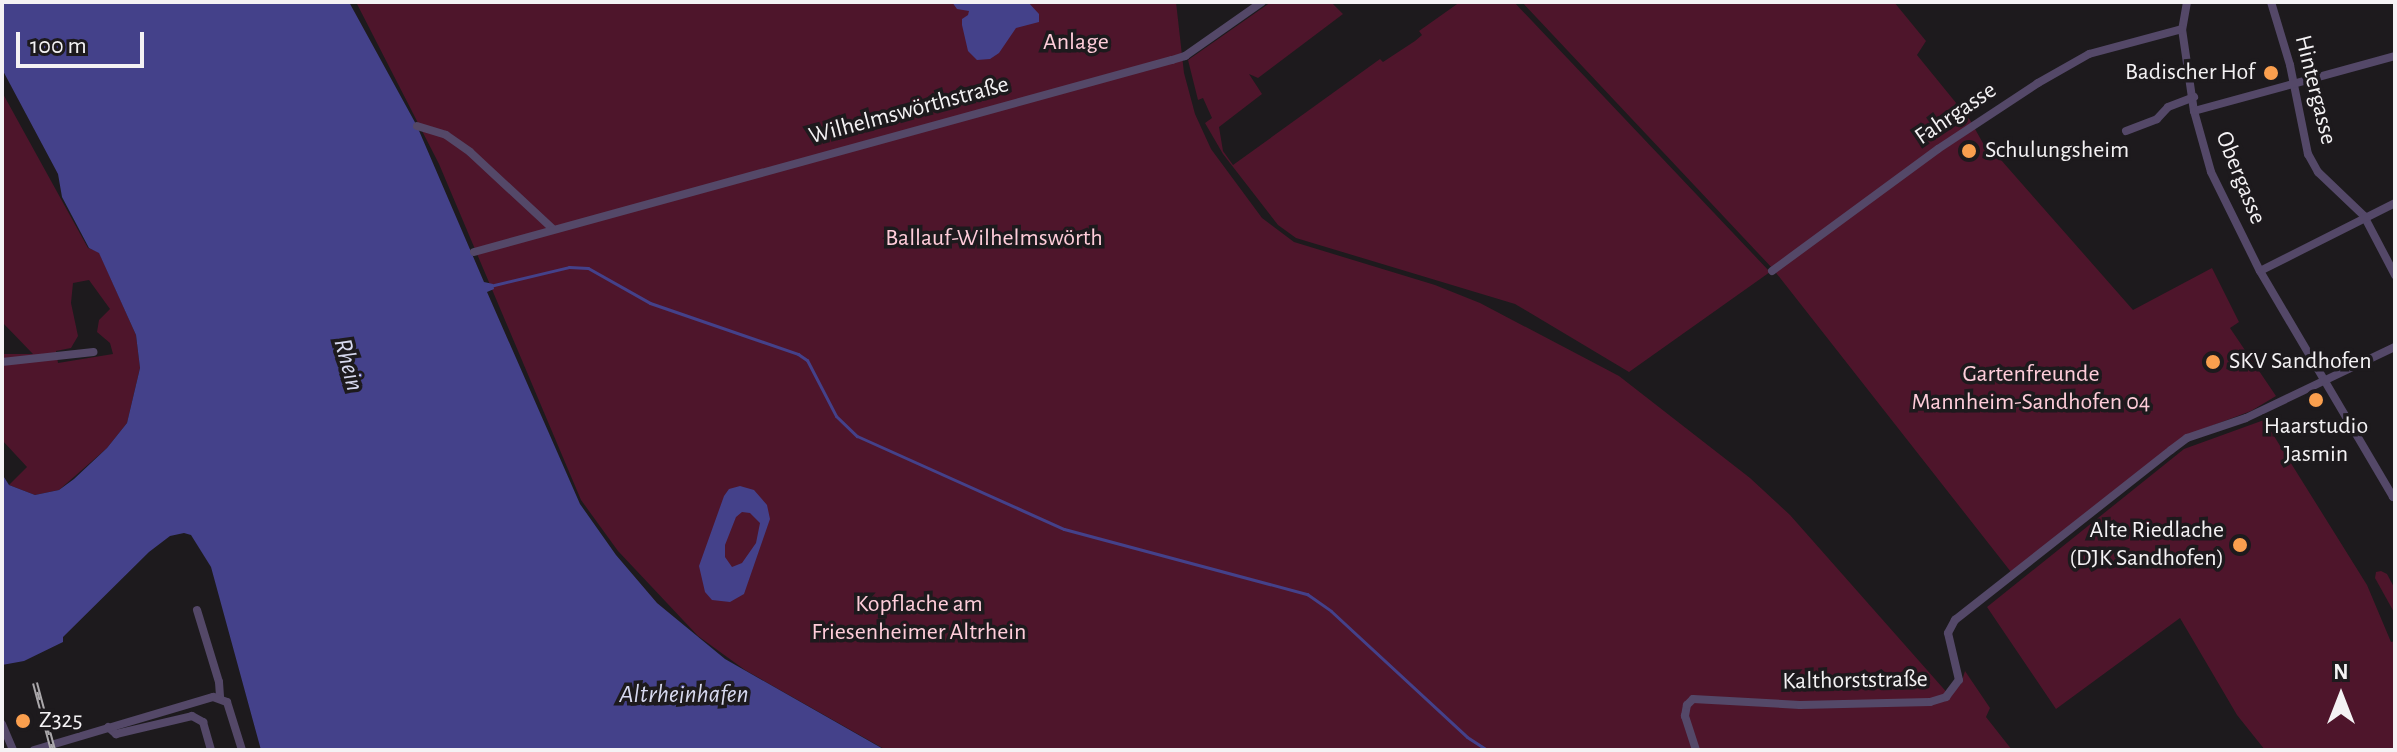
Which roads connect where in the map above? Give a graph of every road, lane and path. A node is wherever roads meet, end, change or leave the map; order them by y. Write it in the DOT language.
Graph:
graph roads {
  1 [pos="1262,2"];
  2 [pos="2187,2"];
  3 [pos="2271,2"];
  4 [pos="2182,29"];
  5 [pos="2395,56"];
  6 [pos="2293,84"];
  7 [pos="2194,97"];
  8 [pos="2194,111"];
  9 [pos="417,126"];
  10 [pos="2126,131"];
  11 [pos="2395,203"];
  12 [pos="2364,216"];
  13 [pos="553,229"];
  14 [pos="474,252"];
  15 [pos="1772,271"];
  16 [pos="2260,271"];
  17 [pos="2395,275"];
  18 [pos="2395,347"];
  19 [pos="93,352"];
  20 [pos="2,362"];
  21 [pos="2324,381"];
  22 [pos="2394,496"];
  23 [pos="197,610"];
  24 [pos="220,698"];
  25 [pos="2,724"];
  26 [pos="108,727"];
  27 [pos="66,745"];
  28 [pos="13,750"];
  29 [pos="34,750"];
  30 [pos="211,750"];
  31 [pos="242,750"];
  32 [pos="1696,750"];
  1 -- 13 [label="street, Wilhelmswörthstraße"];
  2 -- 4 [label="street, Obergasse"];
  3 -- 6 [label="street, Hintergasse"];
  4 -- 7 [label="street, Obergasse"];
  4 -- 15 [label="street, Fahrgasse"];
  5 -- 6 [label="street"];
  6 -- 8 [label="street"];
  6 -- 12 [label="street, Hintergasse"];
  7 -- 8 [label="street, Obergasse"];
  7 -- 10 [label="street"];
  8 -- 16 [label="street, Obergasse"];
  9 -- 13 [label="street"];
  11 -- 12 [label="street"];
  12 -- 16 [label="street"];
  12 -- 17 [label="street, Hintergasse"];
  13 -- 14 [label="street, Wilhelmswörthstraße"];
  16 -- 21 [label="street, Obergasse"];
  18 -- 21 [label="street, Kalthorststraße"];
  19 -- 20 [label="street"];
  21 -- 22 [label="street, Obergasse"];
  21 -- 32 [label="street, Kalthorststraße"];
  23 -- 24 [label="street"];
  24 -- 26 [label="street"];
  24 -- 31 [label="street"];
  25 -- 28 [label="street"];
  26 -- 27 [label="street"];
  26 -- 30 [label="street"];
  27 -- 29 [label="street"];
}
